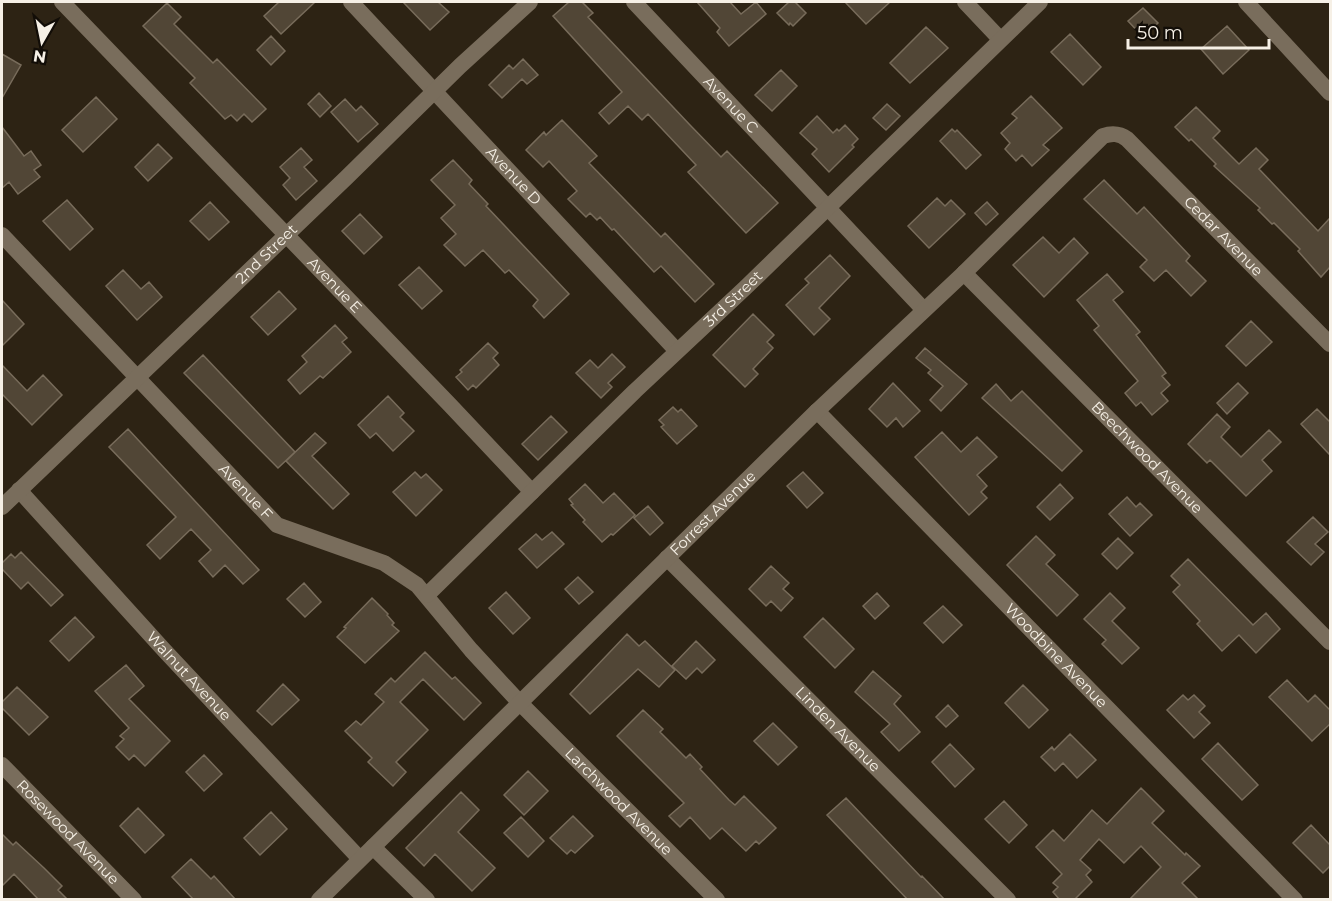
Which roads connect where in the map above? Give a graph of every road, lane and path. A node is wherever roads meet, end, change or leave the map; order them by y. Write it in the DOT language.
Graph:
graph roads {
  1 [pos="62,2"];
  2 [pos="351,2"];
  3 [pos="530,2"];
  4 [pos="634,2"];
  5 [pos="965,2"];
  6 [pos="1040,2"];
  7 [pos="1246,2"];
  8 [pos="1000,39"];
  9 [pos="435,91"];
  10 [pos="1330,93"];
  11 [pos="1112,133"];
  12 [pos="828,206"];
  13 [pos="2,235"];
  14 [pos="286,235"];
  15 [pos="964,273"];
  16 [pos="924,310"];
  17 [pos="1330,344"];
  18 [pos="677,351"];
  19 [pos="137,376"];
  20 [pos="817,411"];
  21 [pos="19,490"];
  22 [pos="532,492"];
  23 [pos="2,507"];
  24 [pos="667,558"];
  25 [pos="427,595"];
  26 [pos="1330,642"];
  27 [pos="520,703"];
  28 [pos="2,765"];
  29 [pos="373,847"];
  30 [pos="360,859"];
  31 [pos="134,900"];
  32 [pos="319,900"];
  33 [pos="427,900"];
  34 [pos="717,900"];
  35 [pos="1008,900"];
  36 [pos="1295,900"];
  1 -- 14 [label="street, Avenue E"];
  2 -- 9 [label="street, Avenue D"];
  3 -- 9 [label="street, 2nd Street"];
  4 -- 12 [label="street, Avenue C"];
  5 -- 8 [label="street"];
  6 -- 8 [label="street, 3rd Street"];
  7 -- 10 [label="street"];
  8 -- 12 [label="street, 3rd Street"];
  9 -- 14 [label="street, 2nd Street"];
  9 -- 18 [label="street, Avenue D"];
  11 -- 15 [label="street, Forrest Avenue"];
  11 -- 17 [label="street, Cedar Avenue"];
  12 -- 16 [label="street"];
  12 -- 18 [label="street, 3rd Street"];
  13 -- 19 [label="street, Avenue F"];
  14 -- 19 [label="street, 2nd Street"];
  14 -- 22 [label="street, Avenue E"];
  15 -- 16 [label="street, Forrest Avenue"];
  15 -- 26 [label="street, Beechwood Avenue"];
  16 -- 20 [label="street, Forrest Avenue"];
  18 -- 22 [label="street, 3rd Street"];
  19 -- 21 [label="street, 2nd Street"];
  19 -- 25 [label="street, Avenue F"];
  20 -- 24 [label="street, Forrest Avenue"];
  20 -- 36 [label="street, Woodbine Avenue"];
  21 -- 23 [label="street, 2nd Street"];
  21 -- 30 [label="street, Walnut Avenue"];
  22 -- 25 [label="street, 3rd Street"];
  24 -- 27 [label="street, Forrest Avenue"];
  24 -- 35 [label="street, Linden Avenue"];
  25 -- 27 [label="street, Avenue F"];
  27 -- 29 [label="street, Forrest Avenue"];
  27 -- 34 [label="street, Larchwood Avenue"];
  28 -- 31 [label="street, Rosewood Avenue"];
  29 -- 30 [label="street, Forrest Avenue"];
  29 -- 33 [label="street"];
  30 -- 32 [label="street, Forrest Avenue"];
}
